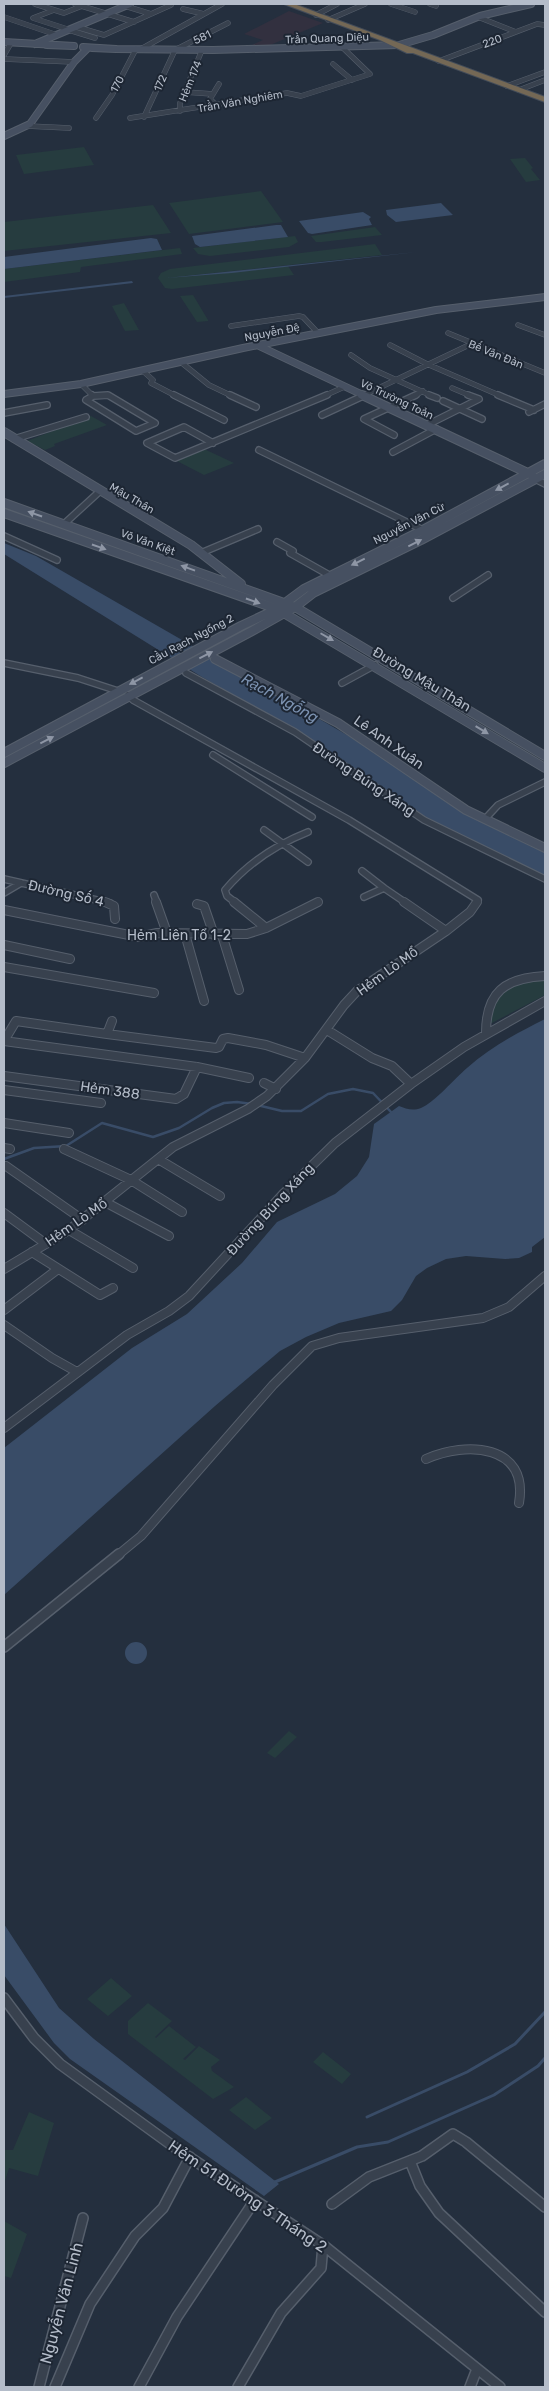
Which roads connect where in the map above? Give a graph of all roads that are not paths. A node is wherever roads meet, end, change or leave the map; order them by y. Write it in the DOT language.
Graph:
graph roads {
  1 [pos="38,4"];
  2 [pos="76,4"];
  3 [pos="222,4"];
  4 [pos="292,4"];
  5 [pos="365,4"];
  6 [pos="391,4"];
  7 [pos="430,4"];
  8 [pos="532,4"];
  9 [pos="127,5"];
  10 [pos="171,5"];
  11 [pos="336,5"];
  12 [pos="82,6"];
  13 [pos="436,6"];
  14 [pos="183,9"];
  15 [pos="54,10"];
  16 [pos="351,10"];
  17 [pos="415,12"];
  18 [pos="107,14"];
  19 [pos="151,14"];
  20 [pos="204,14"];
  21 [pos="316,15"];
  22 [pos="4,17"];
  23 [pos="478,17"];
  24 [pos="328,20"];
  25 [pos="134,22"];
  26 [pos="228,23"];
  27 [pos="545,24"];
  28 [pos="77,27"];
  29 [pos="70,30"];
  30 [pos="516,32"];
  31 [pos="57,35"];
  32 [pos="94,38"];
  33 [pos="4,42"];
  34 [pos="11,43"];
  35 [pos="35,44"];
  36 [pos="400,46"];
  37 [pos="90,48"];
  38 [pos="342,48"];
  39 [pos="138,49"];
  40 [pos="175,50"];
  41 [pos="202,50"];
  42 [pos="4,57"];
  43 [pos="439,61"];
  44 [pos="74,62"];
  45 [pos="334,64"];
  46 [pos="545,72"];
  47 [pos="352,80"];
  48 [pos="545,80"];
  49 [pos="219,84"];
  50 [pos="507,86"];
  51 [pos="519,90"];
  52 [pos="185,92"];
  53 [pos="213,94"];
  54 [pos="545,100"];
  55 [pos="216,105"];
  56 [pos="180,111"];
  57 [pos="144,117"];
  58 [pos="96,118"];
  59 [pos="130,118"];
  60 [pos="27,126"];
  61 [pos="69,128"];
  62 [pos="4,136"];
  63 [pos="545,296"];
  64 [pos="518,325"];
  65 [pos="231,326"];
  66 [pos="318,333"];
  67 [pos="448,333"];
  68 [pos="545,335"];
  69 [pos="471,344"];
  70 [pos="257,345"];
  71 [pos="390,345"];
  72 [pos="351,355"];
  73 [pos="182,362"];
  74 [pos="427,364"];
  75 [pos="143,371"];
  76 [pos="545,373"];
  77 [pos="396,379"];
  78 [pos="81,384"];
  79 [pos="344,387"];
  80 [pos="452,388"];
  81 [pos="423,391"];
  82 [pos="4,394"];
  83 [pos="93,396"];
  84 [pos="365,396"];
  85 [pos="545,404"];
  86 [pos="47,405"];
  87 [pos="256,407"];
  88 [pos="391,408"];
  89 [pos="460,409"];
  90 [pos="4,413"];
  91 [pos="322,415"];
  92 [pos="86,417"];
  93 [pos="482,419"];
  94 [pos="224,420"];
  95 [pos="427,425"];
  96 [pos="436,429"];
  97 [pos="4,432"];
  98 [pos="394,435"];
  99 [pos="14,439"];
  100 [pos="213,443"];
  101 [pos="258,450"];
  102 [pos="393,452"];
  103 [pos="545,464"];
  104 [pos="528,473"];
  105 [pos="545,474"];
  106 [pos="536,478"];
  107 [pos="545,484"];
  108 [pos="99,492"];
  109 [pos="4,503"];
  110 [pos="4,513"];
  111 [pos="64,524"];
  112 [pos="258,529"];
  113 [pos="423,530"];
  114 [pos="4,536"];
  115 [pos="277,542"];
  116 [pos="201,553"];
  117 [pos="57,560"];
  118 [pos="225,571"];
  119 [pos="207,575"];
  120 [pos="488,575"];
  121 [pos="329,576"];
  122 [pos="246,588"];
  123 [pos="453,598"];
  124 [pos="284,602"];
  125 [pos="295,607"];
  126 [pos="281,611"];
  127 [pos="215,659"];
  128 [pos="4,663"];
  129 [pos="374,665"];
  130 [pos="186,673"];
  131 [pos="415,679"];
  132 [pos="342,683"];
  133 [pos="406,684"];
  134 [pos="118,691"];
  135 [pos="130,694"];
  136 [pos="4,753"];
  137 [pos="213,755"];
  138 [pos="545,756"];
  139 [pos="4,763"];
  140 [pos="545,768"];
  141 [pos="545,782"];
  142 [pos="312,817"];
  143 [pos="485,819"];
  144 [pos="264,830"];
  145 [pos="308,832"];
  146 [pos="281,842"];
  147 [pos="545,848"];
  148 [pos="308,862"];
  149 [pos="362,871"];
  150 [pos="4,879"];
  151 [pos="545,879"];
  152 [pos="21,883"];
  153 [pos="384,888"];
  154 [pos="4,893"];
  155 [pos="154,895"];
  156 [pos="364,897"];
  157 [pos="318,902"];
  158 [pos="197,904"];
  159 [pos="4,910"];
  160 [pos="115,919"];
  161 [pos="266,928"];
  162 [pos="446,931"];
  163 [pos="167,933"];
  164 [pos="185,934"];
  165 [pos="218,935"];
  166 [pos="4,945"];
  167 [pos="70,958"];
  168 [pos="4,967"];
  169 [pos="545,976"];
  170 [pos="239,990"];
  171 [pos="154,993"];
  172 [pos="204,1001"];
  173 [pos="545,1001"];
  174 [pos="112,1021"];
  175 [pos="328,1030"];
  176 [pos="486,1033"];
  177 [pos="107,1034"];
  178 [pos="4,1041"];
  179 [pos="305,1058"];
  180 [pos="197,1066"];
  181 [pos="4,1076"];
  182 [pos="249,1078"];
  183 [pos="264,1084"];
  184 [pos="411,1084"];
  185 [pos="276,1089"];
  186 [pos="4,1090"];
  187 [pos="101,1104"];
  188 [pos="4,1123"];
  189 [pos="69,1133"];
  190 [pos="64,1149"];
  191 [pos="158,1159"];
  192 [pos="6,1166"];
  193 [pos="131,1180"];
  194 [pos="220,1196"];
  195 [pos="105,1202"];
  196 [pos="182,1212"];
  197 [pos="4,1213"];
  198 [pos="83,1220"];
  199 [pos="69,1230"];
  200 [pos="169,1236"];
  201 [pos="46,1244"];
  202 [pos="32,1252"];
  203 [pos="133,1268"];
  204 [pos="4,1269"];
  205 [pos="58,1269"];
  206 [pos="545,1276"];
  207 [pos="113,1288"];
  208 [pos="4,1310"];
  209 [pos="4,1325"];
  210 [pos="77,1372"];
  211 [pos="4,1428"];
  212 [pos="426,1459"];
  213 [pos="519,1503"];
  214 [pos="4,1647"];
  215 [pos="4,1998"];
  216 [pos="190,2157"];
  217 [pos="410,2161"];
  218 [pos="255,2200"];
  219 [pos="332,2204"];
  220 [pos="545,2207"];
  221 [pos="83,2218"];
  222 [pos="323,2245"];
  223 [pos="545,2312"];
  224 [pos="477,2369"];
  225 [pos="39,2387"];
  226 [pos="55,2387"];
  227 [pos="139,2387"];
  228 [pos="238,2387"];
  229 [pos="470,2387"];
  230 [pos="500,2387"];
  1 -- 15 [label="street"];
  2 -- 12 [label="street"];
  3 -- 20 [label="street"];
  4 -- 21 [label="highway"];
  5 -- 16 [label="street"];
  6 -- 17 [label="street"];
  7 -- 13 [label="street"];
  8 -- 23 [label="street, Trần Quang Diệu"];
  9 -- 18 [label="street"];
  9 -- 19 [label="street"];
  10 -- 19 [label="street"];
  11 -- 16 [label="street"];
  11 -- 21 [label="street"];
  12 -- 15 [label="street"];
  12 -- 18 [label="street"];
  14 -- 20 [label="street"];
  15 -- 29 [label="street"];
  16 -- 24 [label="street"];
  18 -- 25 [label="street"];
  18 -- 28 [label="street"];
  19 -- 25 [label="street"];
  20 -- 39 [label="street"];
  21 -- 24 [label="highway"];
  22 -- 31 [label="street"];
  23 -- 30 [label="street"];
  23 -- 36 [label="street, Trần Quang Diệu"];
  24 -- 36 [label="highway"];
  25 -- 28 [label="street"];
  26 -- 40 [label="street, 581"];
  27 -- 30 [label="street, 220"];
  28 -- 29 [label="street"];
  29 -- 31 [label="street"];
  29 -- 32 [label="street"];
  30 -- 43 [label="street, 220"];
  31 -- 35 [label="street"];
  33 -- 34 [label="street, Trần Quang Diệu"];
  34 -- 35 [label="street, Trần Quang Diệu"];
  34 -- 42 [label="street"];
  35 -- 37 [label="street, Trần Quang Diệu"];
  36 -- 38 [label="street, Trần Quang Diệu"];
  36 -- 43 [label="highway"];
  37 -- 39 [label="street, Trần Quang Diệu"];
  37 -- 44 [label="street"];
  38 -- 41 [label="street, Trần Quang Diệu"];
  38 -- 47 [label="street, Trần Văn Nghiêm"];
  39 -- 40 [label="street, Trần Quang Diệu"];
  39 -- 58 [label="street, 170"];
  40 -- 41 [label="street, Trần Quang Diệu"];
  40 -- 57 [label="street, 172"];
  41 -- 52 [label="street, Hẻm 174"];
  42 -- 44 [label="street"];
  43 -- 50 [label="highway"];
  44 -- 60 [label="street"];
  45 -- 47 [label="street"];
  46 -- 50 [label="street"];
  47 -- 55 [label="street, Trần Văn Nghiêm"];
  48 -- 51 [label="street"];
  49 -- 53 [label="street"];
  50 -- 51 [label="highway"];
  51 -- 54 [label="highway"];
  52 -- 53 [label="street"];
  52 -- 56 [label="street, Hẻm 174"];
  53 -- 55 [label="street"];
  55 -- 56 [label="street, Trần Văn Nghiêm"];
  56 -- 57 [label="street, Trần Văn Nghiêm"];
  57 -- 59 [label="street, Trần Văn Nghiêm"];
  60 -- 61 [label="street"];
  60 -- 62 [label="street"];
  63 -- 66 [label="street, Nguyễn Đệ"];
  64 -- 68 [label="street"];
  65 -- 66 [label="street"];
  66 -- 70 [label="street, Nguyễn Đệ"];
  67 -- 69 [label="street, Bế Văn Đàn"];
  69 -- 74 [label="street"];
  69 -- 76 [label="street, Bế Văn Đàn"];
  70 -- 73 [label="street, Nguyễn Đệ"];
  70 -- 79 [label="street, Võ Trường Toản"];
  71 -- 74 [label="street"];
  72 -- 77 [label="street"];
  73 -- 75 [label="street, Nguyễn Đệ"];
  73 -- 87 [label="street"];
  74 -- 77 [label="street"];
  74 -- 85 [label="street"];
  75 -- 78 [label="street, Nguyễn Đệ"];
  75 -- 94 [label="street"];
  77 -- 81 [label="street"];
  77 -- 84 [label="street"];
  78 -- 82 [label="street, Nguyễn Đệ"];
  78 -- 83 [label="street"];
  79 -- 84 [label="street, Võ Trường Toản"];
  79 -- 100 [label="street"];
  80 -- 89 [label="street"];
  81 -- 88 [label="street"];
  81 -- 89 [label="street"];
  83 -- 83 [label="street"];
  84 -- 88 [label="street, Võ Trường Toản"];
  84 -- 91 [label="street"];
  86 -- 90 [label="street"];
  88 -- 95 [label="street, Võ Trường Toản"];
  88 -- 98 [label="street"];
  89 -- 93 [label="street"];
  89 -- 95 [label="street"];
  92 -- 99 [label="street"];
  95 -- 96 [label="street, Võ Trường Toản"];
  96 -- 102 [label="street"];
  96 -- 104 [label="street, Võ Trường Toản"];
  97 -- 99 [label="street, Mậu Thân"];
  99 -- 108 [label="street, Mậu Thân"];
  100 -- 100 [label="street"];
  101 -- 113 [label="street"];
  103 -- 104 [label="street, Nguyễn Văn Cừ"];
  104 -- 106 [label="street, Võ Trường Toản"];
  104 -- 113 [label="street, Nguyễn Văn Cừ, one-way"];
  105 -- 106 [label="street, Nguyễn Văn Cừ"];
  106 -- 107 [label="street"];
  125 -- 106 [label="street, Nguyễn Văn Cừ, one-way"];
  108 -- 111 [label="street"];
  108 -- 116 [label="street, Mậu Thân"];
  111 -- 109 [label="street, Võ Văn Kiệt, one-way"];
  110 -- 126 [label="street, Võ Văn Kiệt, one-way"];
  119 -- 111 [label="street, Võ Văn Kiệt, one-way"];
  112 -- 116 [label="street"];
  113 -- 121 [label="street, Nguyễn Văn Cừ, one-way"];
  114 -- 117 [label="street"];
  115 -- 121 [label="street"];
  116 -- 118 [label="street, Mậu Thân"];
  118 -- 119 [label="street"];
  118 -- 122 [label="street, Mậu Thân"];
  119 -- 122 [label="street, Võ Văn Kiệt"];
  120 -- 123 [label="street"];
  121 -- 124 [label="street, Nguyễn Văn Cừ"];
  122 -- 124 [label="street, Võ Văn Kiệt"];
  124 -- 125 [label="street, Đường Mậu Thân"];
  124 -- 126 [label="street, Nguyễn Văn Cừ"];
  125 -- 126 [label="street, Nguyễn Văn Cừ"];
  125 -- 131 [label="street, Đường Mậu Thân"];
  126 -- 129 [label="street, Đường Mậu Thân, one-way"];
  126 -- 134 [label="street, Cầu Rạch Ngổng 2, one-way"];
  135 -- 126 [label="street, Cầu Rạch Ngổng 2, one-way"];
  127 -- 143 [label="street, Lê Anh Xuân"];
  128 -- 134 [label="street"];
  129 -- 132 [label="street"];
  129 -- 133 [label="street, Đường Mậu Thân"];
  130 -- 151 [label="street, Đường Búng Xáng"];
  131 -- 133 [label="street"];
  131 -- 138 [label="street, Đường Mậu Thân"];
  133 -- 140 [label="street, Đường Mậu Thân, one-way"];
  134 -- 136 [label="street"];
  139 -- 135 [label="street, Cầu Rạch Ngổng 2, one-way"];
  135 -- 162 [label="street, Hẻm Lò Mổ"];
  137 -- 142 [label="street"];
  141 -- 143 [label="street"];
  143 -- 147 [label="street, Lê Anh Xuân"];
  144 -- 146 [label="street"];
  145 -- 146 [label="street"];
  146 -- 148 [label="street"];
  146 -- 161 [label="street"];
  149 -- 153 [label="street"];
  150 -- 152 [label="street, Đường Số 4"];
  152 -- 154 [label="street"];
  152 -- 160 [label="street, Đường Số 4"];
  153 -- 156 [label="street"];
  153 -- 162 [label="street"];
  155 -- 163 [label="street"];
  157 -- 161 [label="street, Hẻm Liên Tổ 1-2"];
  158 -- 165 [label="street"];
  159 -- 163 [label="street, Hẻm Liên Tổ 1-2"];
  161 -- 165 [label="street, Hẻm Liên Tổ 1-2"];
  162 -- 175 [label="street, Hẻm Lò Mổ"];
  163 -- 164 [label="street, Hẻm Liên Tổ 1-2"];
  164 -- 165 [label="street, Hẻm Liên Tổ 1-2"];
  164 -- 172 [label="street"];
  165 -- 170 [label="street"];
  166 -- 167 [label="street"];
  168 -- 171 [label="street"];
  169 -- 176 [label="street"];
  173 -- 176 [label="street, Đường Búng Xáng"];
  174 -- 177 [label="street"];
  175 -- 179 [label="street, Hẻm Lò Mổ"];
  175 -- 184 [label="street"];
  176 -- 184 [label="street, Đường Búng Xáng"];
  177 -- 178 [label="street"];
  177 -- 179 [label="street"];
  178 -- 180 [label="street"];
  179 -- 185 [label="street, Hẻm Lò Mổ"];
  180 -- 181 [label="street, Hẻm 388"];
  180 -- 182 [label="street"];
  183 -- 185 [label="street"];
  184 -- 210 [label="street, Đường Búng Xáng"];
  185 -- 191 [label="street, Hẻm Lò Mổ"];
  186 -- 187 [label="street, Hẻm 388"];
  188 -- 189 [label="street"];
  190 -- 193 [label="street"];
  191 -- 193 [label="street, Hẻm Lò Mổ"];
  191 -- 194 [label="street"];
  192 -- 198 [label="street"];
  193 -- 195 [label="street, Hẻm Lò Mổ"];
  193 -- 196 [label="street"];
  195 -- 198 [label="street, Hẻm Lò Mổ"];
  195 -- 200 [label="street"];
  197 -- 201 [label="street"];
  198 -- 199 [label="street, Hẻm Lò Mổ"];
  199 -- 201 [label="street, Hẻm Lò Mổ"];
  199 -- 203 [label="street"];
  201 -- 202 [label="street, Hẻm Lò Mổ"];
  202 -- 204 [label="street"];
  202 -- 205 [label="street, Hẻm Lò Mổ"];
  205 -- 207 [label="street, Hẻm Lò Mổ"];
  205 -- 208 [label="street"];
  206 -- 214 [label="street"];
  209 -- 210 [label="street"];
  210 -- 211 [label="street, Đường Búng Xáng"];
  212 -- 213 [label="street"];
  215 -- 216 [label="street, Hẻm 51 Đường 3 Tháng 2"];
  216 -- 218 [label="street, Hẻm 51 Đường 3 Tháng 2"];
  216 -- 226 [label="street"];
  217 -- 219 [label="street"];
  217 -- 220 [label="street"];
  217 -- 223 [label="street"];
  218 -- 222 [label="street, Hẻm 51 Đường 3 Tháng 2"];
  218 -- 227 [label="street"];
  221 -- 225 [label="street, Nguyễn Văn Linh"];
  222 -- 224 [label="street, Hẻm 51 Đường 3 Tháng 2"];
  222 -- 228 [label="street"];
  224 -- 229 [label="street"];
  224 -- 230 [label="street, Hẻm 51 Đường 3 Tháng 2"];
}
